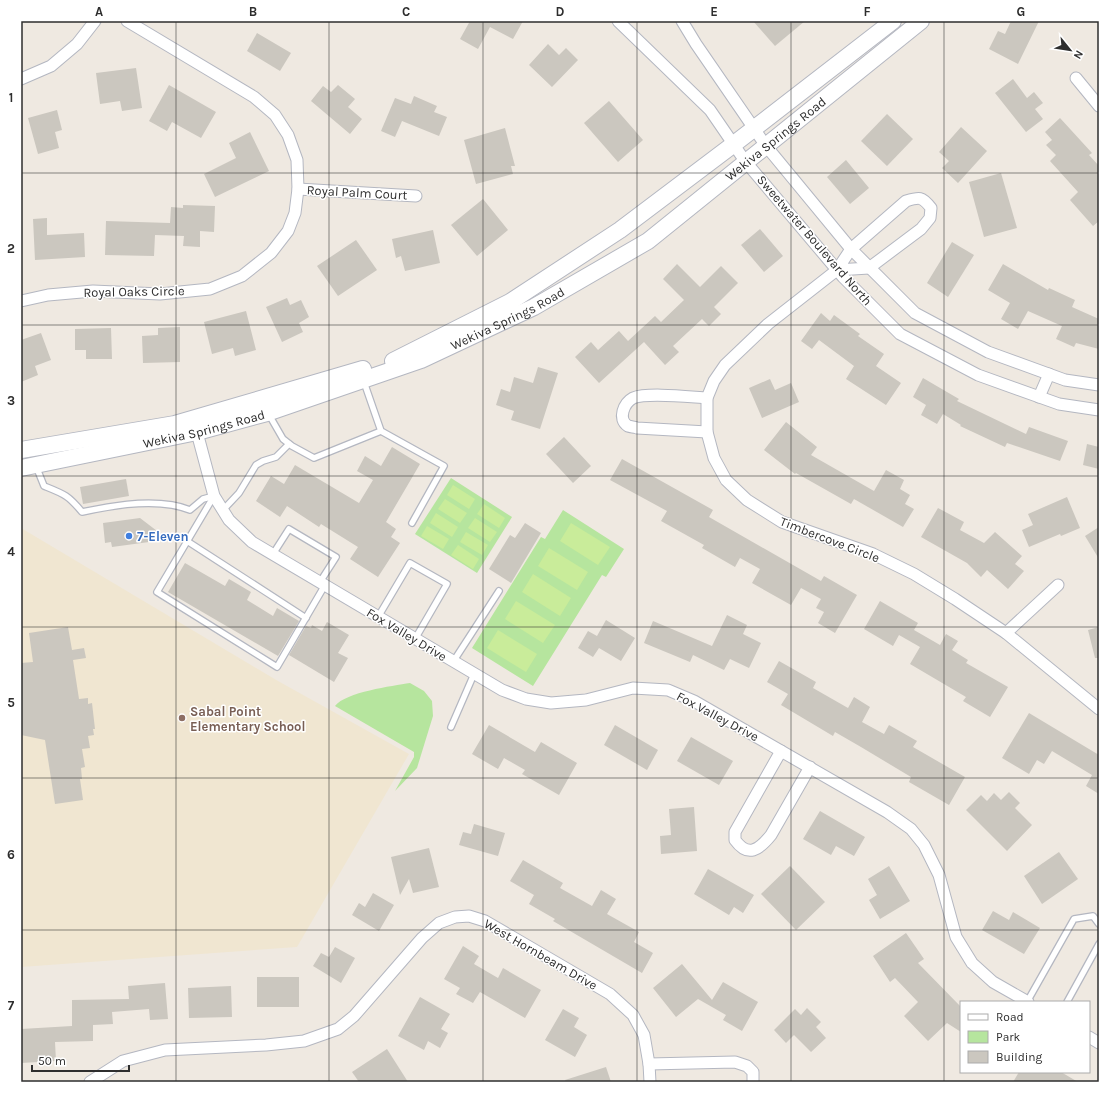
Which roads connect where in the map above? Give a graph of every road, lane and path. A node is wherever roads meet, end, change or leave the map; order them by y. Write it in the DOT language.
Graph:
graph roads {
  1 [pos="95,21"];
  2 [pos="127,21"];
  3 [pos="618,21"];
  4 [pos="682,21"];
  5 [pos="893,21"];
  6 [pos="921,21"];
  7 [pos="1076,78"];
  8 [pos="21,79"];
  9 [pos="1099,106"];
  10 [pos="754,128"];
  11 [pos="734,144"];
  12 [pos="766,146"];
  13 [pos="746,161"];
  14 [pos="298,189"];
  15 [pos="416,196"];
  16 [pos="851,249"];
  17 [pos="869,268"];
  18 [pos="837,270"];
  19 [pos="21,301"];
  20 [pos="1049,374"];
  21 [pos="363,380"];
  22 [pos="1099,385"];
  23 [pos="1040,397"];
  24 [pos="708,398"];
  25 [pos="1099,410"];
  26 [pos="267,413"];
  27 [pos="195,425"];
  28 [pos="381,431"];
  29 [pos="706,432"];
  30 [pos="289,444"];
  31 [pos="21,450"];
  32 [pos="28,467"];
  33 [pos="214,496"];
  34 [pos="223,510"];
  35 [pos="412,523"];
  36 [pos="187,541"];
  37 [pos="273,554"];
  38 [pos="322,584"];
  39 [pos="1058,585"];
  40 [pos="499,591"];
  41 [pos="378,617"];
  42 [pos="306,618"];
  43 [pos="1006,633"];
  44 [pos="415,639"];
  45 [pos="453,662"];
  46 [pos="474,674"];
  47 [pos="1099,709"];
  48 [pos="451,727"];
  49 [pos="781,750"];
  50 [pos="810,768"];
  51 [pos="1099,924"];
  52 [pos="1099,944"];
  53 [pos="1026,1001"];
  54 [pos="1029,1001"];
  55 [pos="1068,1001"];
  56 [pos="1090,1038"];
  57 [pos="1099,1043"];
  58 [pos="649,1064"];
  59 [pos="90,1082"];
  60 [pos="650,1082"];
  61 [pos="753,1082"];
  1 -- 8 [label="street"];
  2 -- 14 [label="street, Royal Oaks Circle"];
  3 -- 11 [label="street, Sweetwater Boulevard North"];
  4 -- 10 [label="street, Sweetwater Boulevard North"];
  5 -- 10 [label="main road, Wekiva Springs Road"];
  6 -- 12 [label="main road, Wekiva Springs Road"];
  7 -- 9 [label="street"];
  10 -- 11 [label="main road, Wekiva Springs Road"];
  10 -- 12 [label="street, Sweetwater Boulevard North"];
  11 -- 13 [label="street, Sweetwater Boulevard North"];
  11 -- 27 [label="main road, Wekiva Springs Road"];
  12 -- 13 [label="main road, Wekiva Springs Road"];
  12 -- 16 [label="street, Sweetwater Boulevard North"];
  13 -- 18 [label="street, Sweetwater Boulevard North"];
  13 -- 21 [label="main road, Wekiva Springs Road"];
  14 -- 15 [label="street, Royal Palm Court"];
  14 -- 19 [label="street, Royal Oaks Circle"];
  16 -- 17 [label="street, Sweetwater Boulevard North"];
  16 -- 17 [label="street, Timbercove Circle"];
  16 -- 18 [label="street, Timbercove Circle"];
  17 -- 18 [label="street"];
  17 -- 20 [label="street, Sweetwater Boulevard North"];
  18 -- 23 [label="street, Sweetwater Boulevard North"];
  18 -- 24 [label="street, Timbercove Circle"];
  20 -- 22 [label="street, Sweetwater Boulevard North"];
  20 -- 23 [label="street"];
  21 -- 26 [label="main road, Wekiva Springs Road"];
  21 -- 28 [label="lane"];
  23 -- 25 [label="street, Sweetwater Boulevard North"];
  24 -- 29 [label="street, Timbercove Circle"];
  24 -- 29 [label="street"];
  26 -- 27 [label="main road, Wekiva Springs Road"];
  26 -- 30 [label="lane"];
  27 -- 31 [label="main road, Wekiva Springs Road"];
  27 -- 32 [label="main road, Wekiva Springs Road"];
  27 -- 33 [label="street, Fox Valley Drive"];
  28 -- 30 [label="lane"];
  28 -- 35 [label="lane"];
  29 -- 43 [label="street, Timbercove Circle"];
  30 -- 34 [label="lane"];
  32 -- 33 [label="lane"];
  33 -- 34 [label="street, Fox Valley Drive"];
  33 -- 36 [label="lane"];
  34 -- 37 [label="street, Fox Valley Drive"];
  36 -- 42 [label="lane"];
  36 -- 42 [label="lane"];
  37 -- 38 [label="street, Fox Valley Drive"];
  37 -- 38 [label="lane"];
  38 -- 41 [label="street, Fox Valley Drive"];
  38 -- 42 [label="lane"];
  39 -- 43 [label="street"];
  40 -- 45 [label="lane"];
  41 -- 44 [label="street, Fox Valley Drive"];
  41 -- 44 [label="lane"];
  43 -- 47 [label="street, Timbercove Circle"];
  44 -- 45 [label="street, Fox Valley Drive"];
  45 -- 46 [label="street, Fox Valley Drive"];
  46 -- 48 [label="lane"];
  46 -- 49 [label="street, Fox Valley Drive"];
  49 -- 50 [label="street, Fox Valley Drive"];
  49 -- 50 [label="street"];
  50 -- 53 [label="street, Fox Valley Drive"];
  51 -- 54 [label="lane"];
  52 -- 55 [label="lane"];
  56 -- 57 [label="street"];
  58 -- 59 [label="street, West Hornbeam Drive"];
  58 -- 60 [label="street, West Hornbeam Drive"];
  58 -- 61 [label="street"];
}
